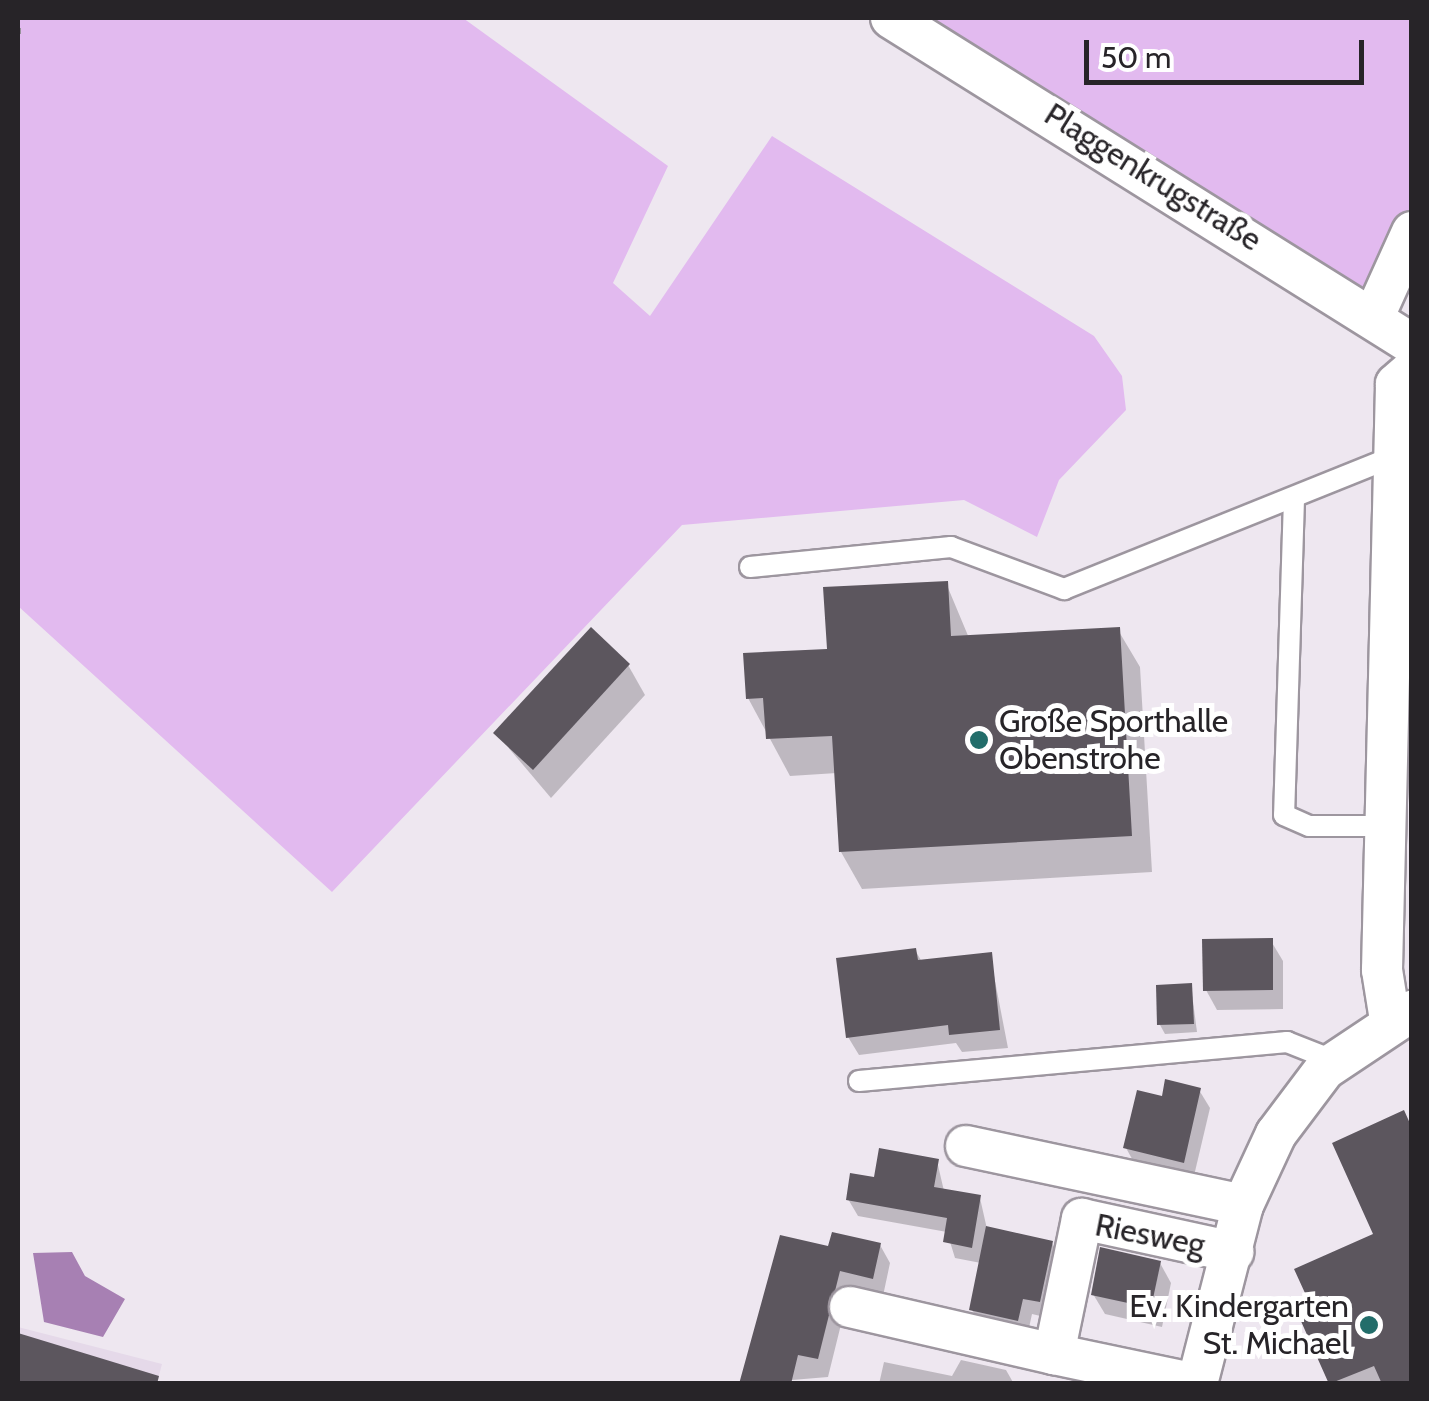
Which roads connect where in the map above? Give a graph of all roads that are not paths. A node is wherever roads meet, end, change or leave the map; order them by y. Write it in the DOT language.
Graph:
graph roads {
  1 [pos="891,18"];
  2 [pos="1412,232"];
  3 [pos="1375,314"];
  4 [pos="1412,344"];
  5 [pos="1412,370"];
  6 [pos="1394,456"];
  7 [pos="1294,499"];
  8 [pos="750,567"];
  9 [pos="1386,826"];
  10 [pos="1401,1016"];
  11 [pos="1335,1061"];
  12 [pos="859,1081"];
  13 [pos="966,1146"];
  14 [pos="1243,1205"];
  15 [pos="1233,1252"];
  16 [pos="850,1307"];
  17 [pos="1054,1354"];
  18 [pos="1197,1384"];
  1 -- 3 [label="street, Plaggenkrugstraße"];
  2 -- 3 [label="street"];
  3 -- 4 [label="street, Plaggenkrugstraße"];
  5 -- 6 [label="street"];
  6 -- 7 [label="lane"];
  6 -- 9 [label="street"];
  7 -- 8 [label="lane"];
  7 -- 9 [label="lane"];
  9 -- 10 [label="street"];
  10 -- 11 [label="street, Riesweg"];
  11 -- 12 [label="lane"];
  11 -- 14 [label="street, Riesweg"];
  13 -- 14 [label="street, Riesweg"];
  14 -- 15 [label="street, Riesweg"];
  15 -- 17 [label="street, Riesweg"];
  15 -- 18 [label="street, Riesweg"];
  16 -- 17 [label="street, Riesweg"];
  17 -- 18 [label="street, Riesweg"];
}
